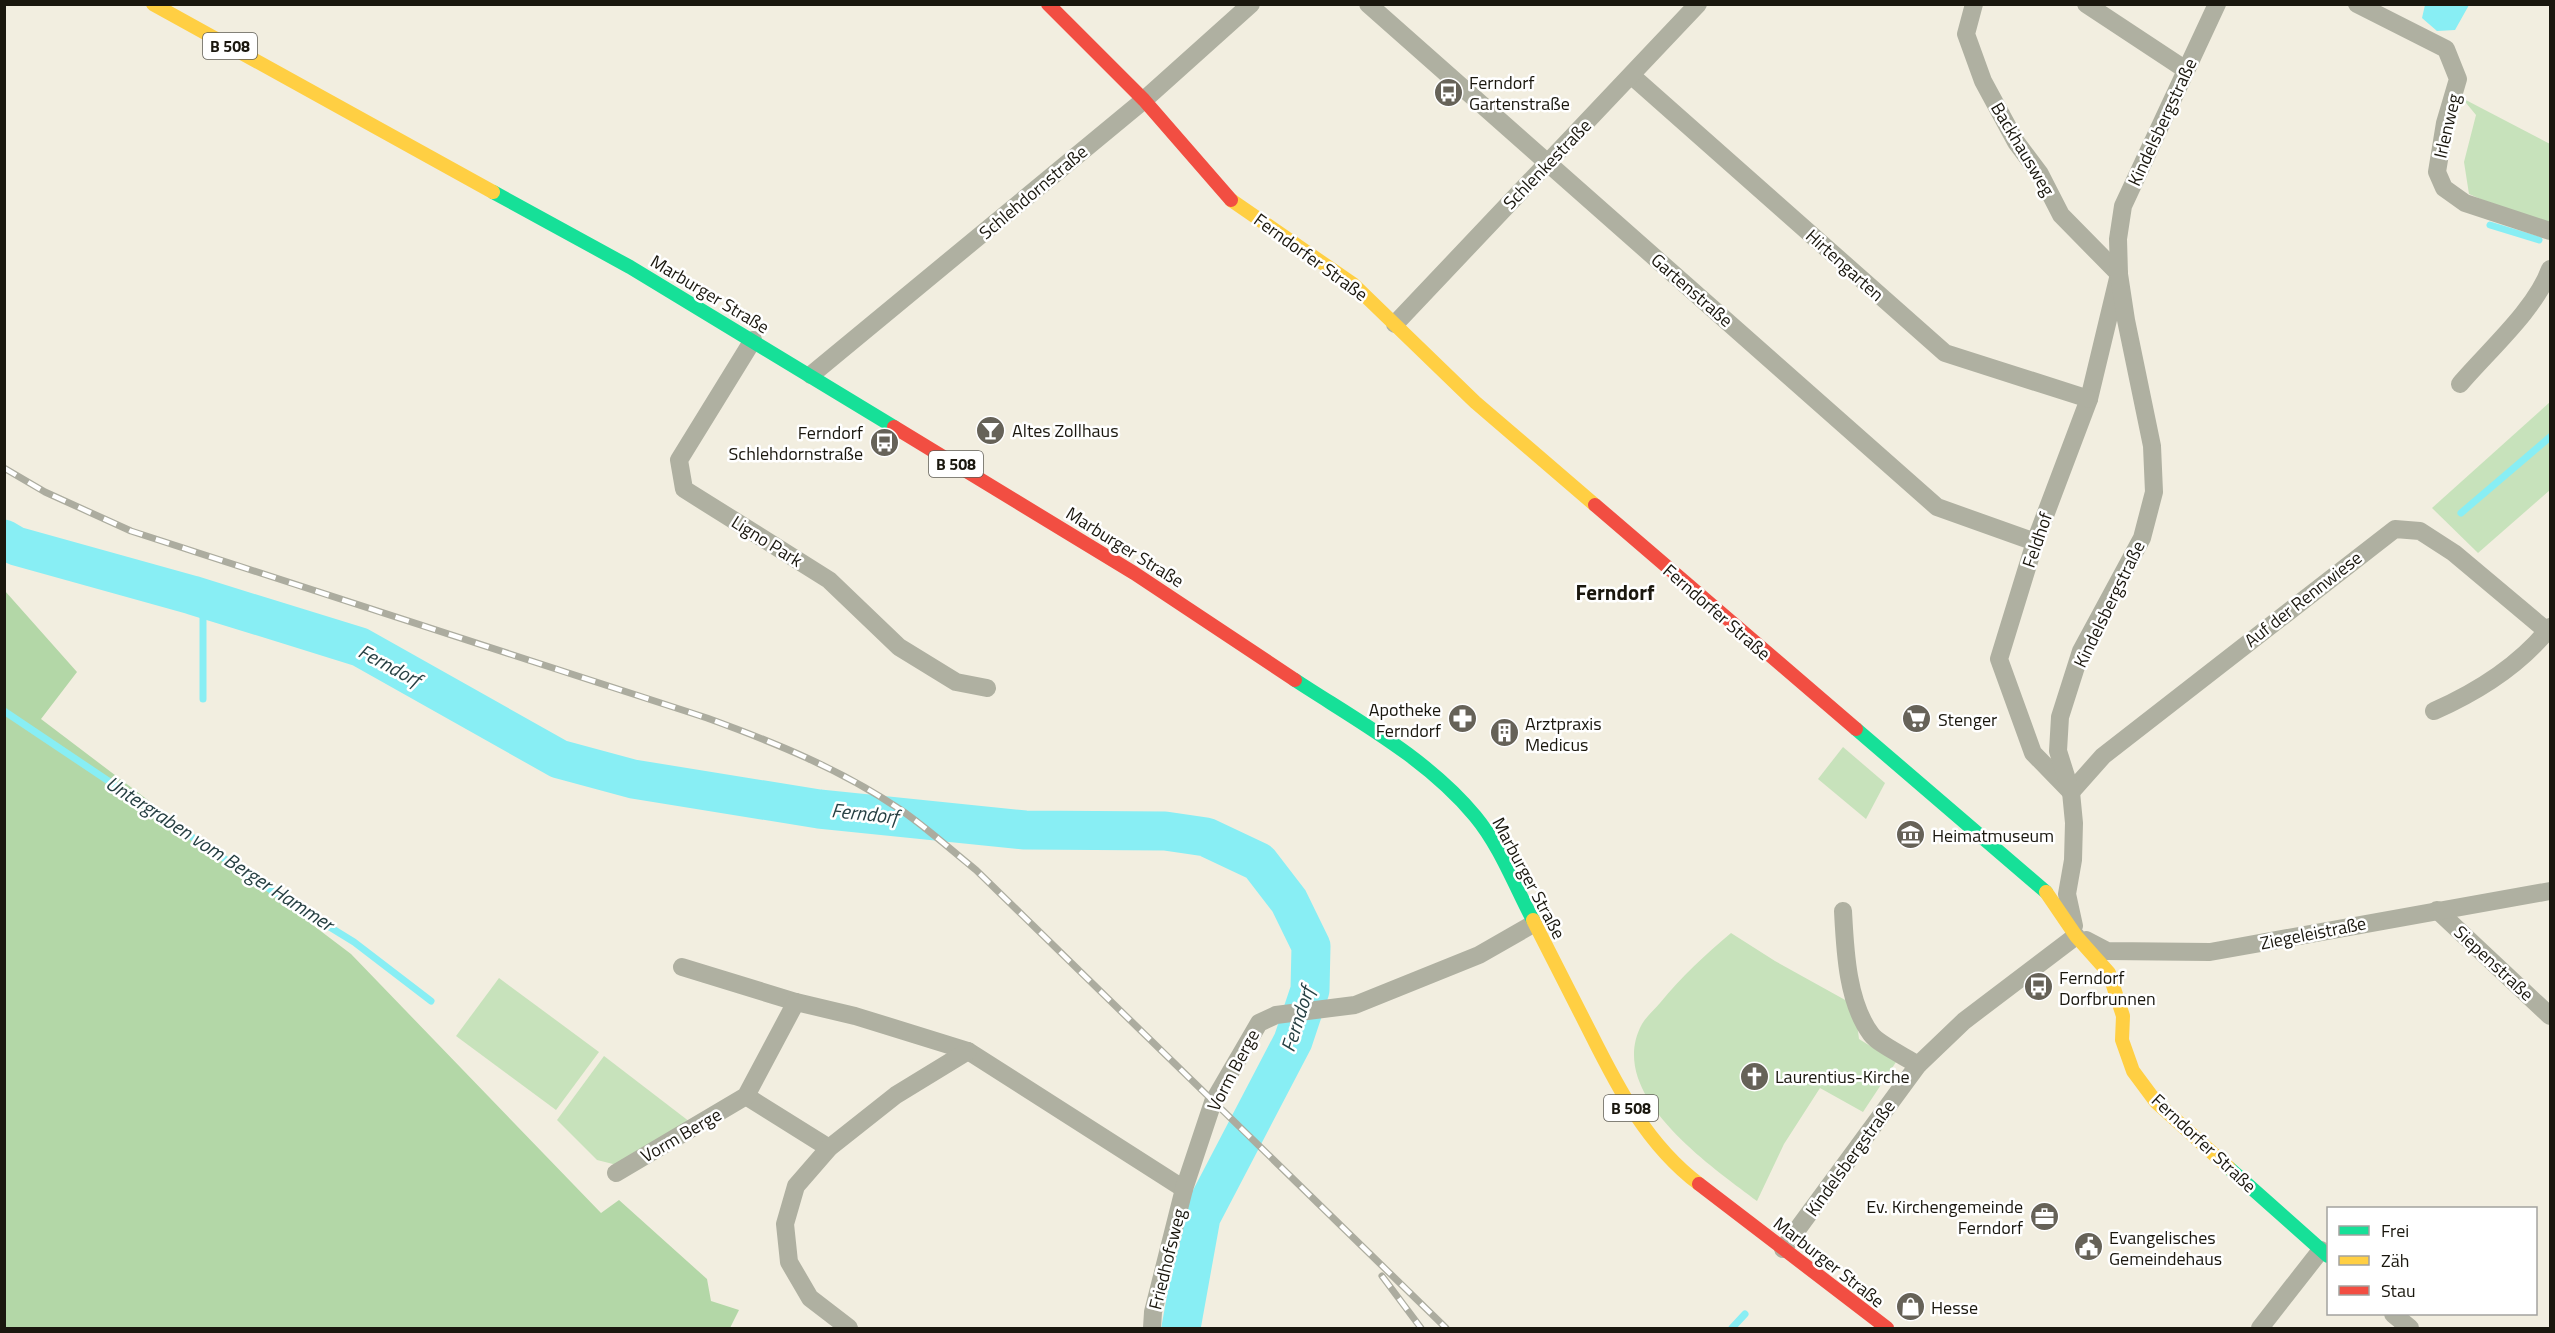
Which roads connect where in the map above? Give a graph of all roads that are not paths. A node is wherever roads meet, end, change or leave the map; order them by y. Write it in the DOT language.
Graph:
graph roads {
  1 [pos="153,4"];
  2 [pos="1047,4"];
  3 [pos="1251,4"];
  4 [pos="1368,4"];
  5 [pos="1698,4"];
  6 [pos="1974,4"];
  7 [pos="2086,4"];
  8 [pos="2217,4"];
  9 [pos="2357,4"];
  10 [pos="2186,69"];
  11 [pos="1632,76"];
  12 [pos="1144,100"];
  13 [pos="1548,163"];
  14 [pos="2550,231"];
  15 [pos="2550,268"];
  16 [pos="2119,274"];
  17 [pos="1395,324"];
  18 [pos="753,340"];
  19 [pos="811,375"];
  20 [pos="2460,384"];
  21 [pos="2089,399"];
  22 [pos="2035,542"];
  23 [pos="2549,629"];
  24 [pos="987,688"];
  25 [pos="2434,711"];
  26 [pos="2071,792"];
  27 [pos="2550,891"];
  28 [pos="2437,910"];
  29 [pos="1843,911"];
  30 [pos="1533,924"];
  31 [pos="2076,936"];
  32 [pos="682,967"];
  33 [pos="796,1002"];
  34 [pos="2550,1016"];
  35 [pos="968,1050"];
  36 [pos="1918,1065"];
  37 [pos="746,1096"];
  38 [pos="830,1148"];
  39 [pos="616,1173"];
  40 [pos="1184,1189"];
  41 [pos="1783,1249"];
  42 [pos="2325,1253"];
  43 [pos="2394,1315"];
  44 [pos="849,1329"];
  45 [pos="1152,1329"];
  46 [pos="1887,1329"];
  47 [pos="2260,1329"];
  48 [pos="2410,1329"];
  1 -- 18 [label="main road, Marburger Straße / B 508"];
  2 -- 12 [label="main road, Ferndorfer Straße"];
  3 -- 12 [label="street, Schlehdornstraße"];
  4 -- 13 [label="street, Gartenstraße"];
  5 -- 11 [label="street, Schlenkestraße"];
  6 -- 16 [label="street, Backhausweg"];
  7 -- 10 [label="street"];
  8 -- 10 [label="street, Kindelsbergstraße"];
  9 -- 14 [label="street, Irlenweg"];
  10 -- 16 [label="street, Kindelsbergstraße"];
  11 -- 13 [label="street, Schlenkestraße"];
  11 -- 21 [label="street, Hirtengarten"];
  12 -- 17 [label="main road, Ferndorfer Straße"];
  12 -- 19 [label="street, Schlehdornstraße"];
  13 -- 17 [label="street, Schlenkestraße"];
  13 -- 22 [label="street, Gartenstraße"];
  15 -- 20 [label="street"];
  16 -- 21 [label="street, Feldhof"];
  16 -- 26 [label="street, Kindelsbergstraße"];
  17 -- 31 [label="main road, Ferndorfer Straße"];
  18 -- 19 [label="main road, Marburger Straße / B 508"];
  18 -- 24 [label="street, Ligno Park"];
  19 -- 30 [label="main road, Marburger Straße / B 508"];
  21 -- 22 [label="street, Feldhof"];
  22 -- 26 [label="street, Feldhof"];
  23 -- 25 [label="street, Auf der Rennwiese"];
  23 -- 26 [label="street, Auf der Rennwiese"];
  26 -- 31 [label="street, Kindelsbergstraße"];
  27 -- 28 [label="street, Ziegeleistraße"];
  28 -- 31 [label="street, Ziegeleistraße"];
  28 -- 34 [label="street, Siepenstraße"];
  29 -- 36 [label="street"];
  30 -- 40 [label="street, Vorm Berge"];
  30 -- 41 [label="main road, Marburger Straße / B 508"];
  31 -- 36 [label="street, Kindelsbergstraße"];
  31 -- 42 [label="main road, Ferndorfer Straße"];
  32 -- 33 [label="street"];
  33 -- 35 [label="street"];
  33 -- 37 [label="street"];
  35 -- 38 [label="street"];
  35 -- 40 [label="street"];
  36 -- 41 [label="street, Kindelsbergstraße"];
  37 -- 38 [label="street"];
  37 -- 39 [label="street, Vorm Berge"];
  38 -- 44 [label="street"];
  40 -- 45 [label="street, Friedhofsweg"];
  41 -- 46 [label="main road, Marburger Straße / B 508"];
  42 -- 47 [label="street"];
  43 -- 48 [label="street"];
}
